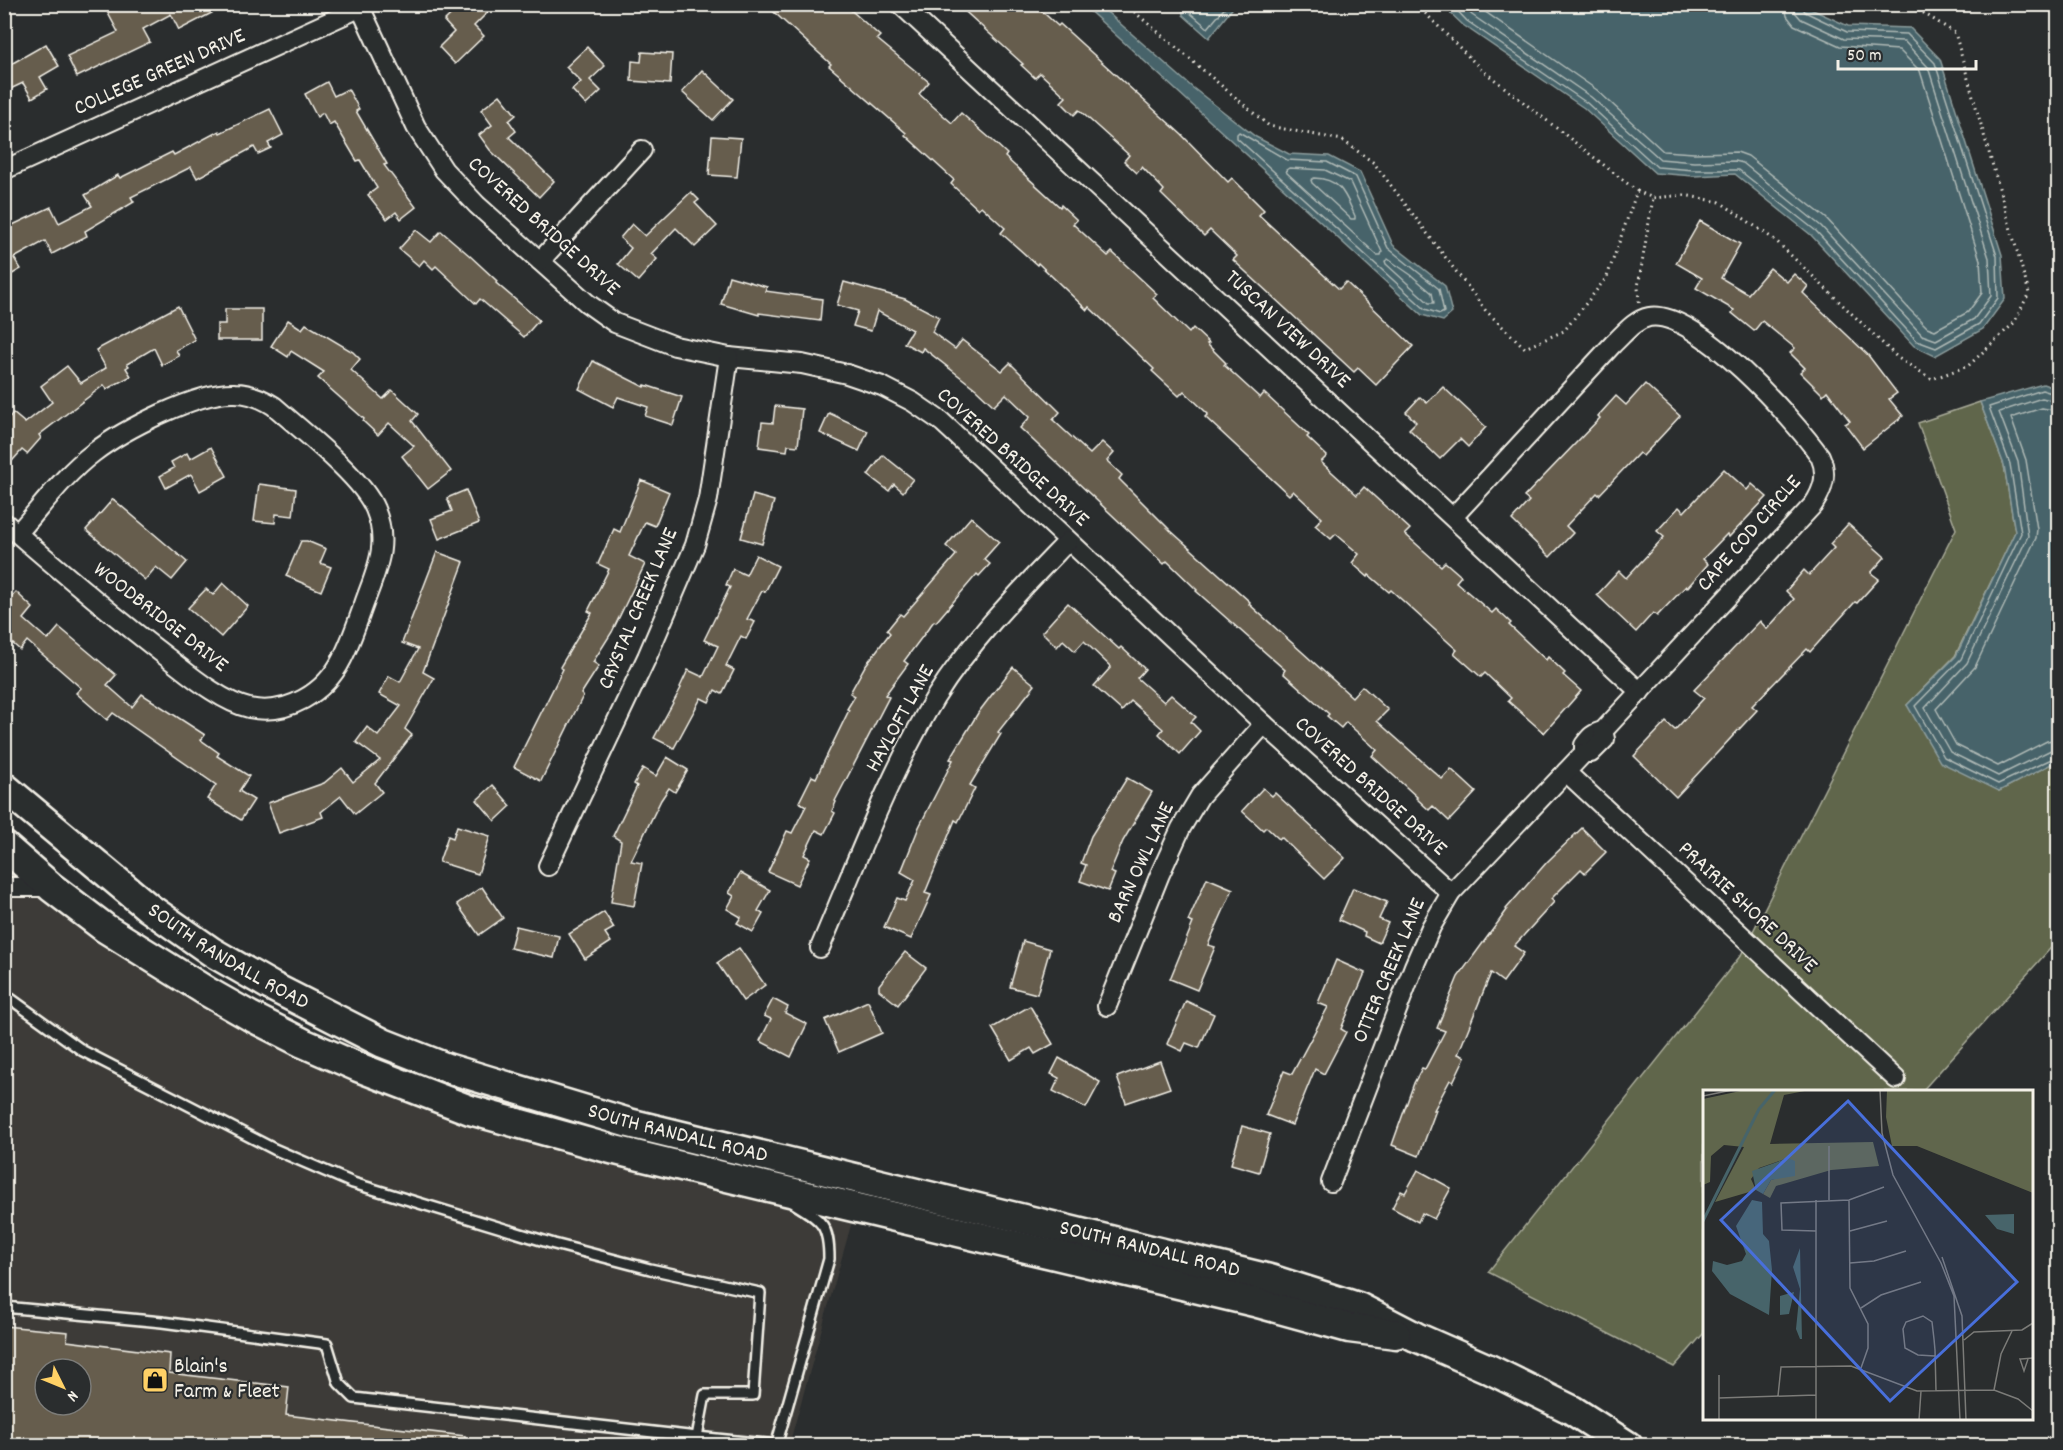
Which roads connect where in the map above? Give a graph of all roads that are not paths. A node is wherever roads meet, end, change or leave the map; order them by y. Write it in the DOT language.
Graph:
graph roads {
  1 [pos="900,4"];
  2 [pos="365,7"];
  3 [pos="642,150"];
  4 [pos="4,170"];
  5 [pos="540,261"];
  6 [pos="729,357"];
  7 [pos="1453,518"];
  8 [pos="11,528"];
  9 [pos="1068,541"];
  10 [pos="1640,692"];
  11 [pos="1264,724"];
  12 [pos="1566,772"];
  13 [pos="4,787"];
  14 [pos="4,846"];
  15 [pos="548,866"];
  16 [pos="4,887"];
  17 [pos="51,887"];
  18 [pos="1451,893"];
  19 [pos="820,948"];
  20 [pos="4,994"];
  21 [pos="1107,1006"];
  22 [pos="1896,1079"];
  23 [pos="714,1174"];
  24 [pos="1331,1182"];
  25 [pos="4,1307"];
  26 [pos="1416,1337"];
  27 [pos="697,1437"];
  28 [pos="776,1445"];
  29 [pos="1628,1446"];
  1 -- 7 [label="street, TUSCAN VIEW DRIVE"];
  2 -- 4 [label="street, COLLEGE GREEN DRIVE"];
  2 -- 5 [label="street, COVERED BRIDGE DRIVE"];
  3 -- 5 [label="street"];
  5 -- 6 [label="street, COVERED BRIDGE DRIVE"];
  6 -- 9 [label="street, COVERED BRIDGE DRIVE"];
  6 -- 15 [label="street, CRYSTAL CREEK LANE"];
  7 -- 10 [label="street, TUSCAN VIEW DRIVE"];
  7 -- 10 [label="street, CAPE COD CIRCLE"];
  8 -- 8 [label="street, WOODBRIDGE DRIVE"];
  9 -- 11 [label="street, COVERED BRIDGE DRIVE"];
  9 -- 19 [label="street, HAYLOFT LANE"];
  10 -- 12 [label="street, OTTER CREEK LANE"];
  11 -- 18 [label="street, COVERED BRIDGE DRIVE"];
  11 -- 21 [label="street, BARN OWL LANE"];
  12 -- 18 [label="street, OTTER CREEK LANE"];
  12 -- 22 [label="street, PRAIRIE SHORE DRIVE"];
  13 -- 26 [label="main road, SOUTH RANDALL ROAD"];
  14 -- 17 [label="main road, SOUTH RANDALL ROAD"];
  16 -- 17 [label="street"];
  17 -- 23 [label="main road, SOUTH RANDALL ROAD"];
  18 -- 24 [label="street, OTTER CREEK LANE"];
  20 -- 27 [label="lane"];
  23 -- 26 [label="main road, SOUTH RANDALL ROAD"];
  23 -- 28 [label="lane"];
  25 -- 27 [label="lane"];
  26 -- 29 [label="main road, SOUTH RANDALL ROAD"];
  27 -- 28 [label="lane"];
}
